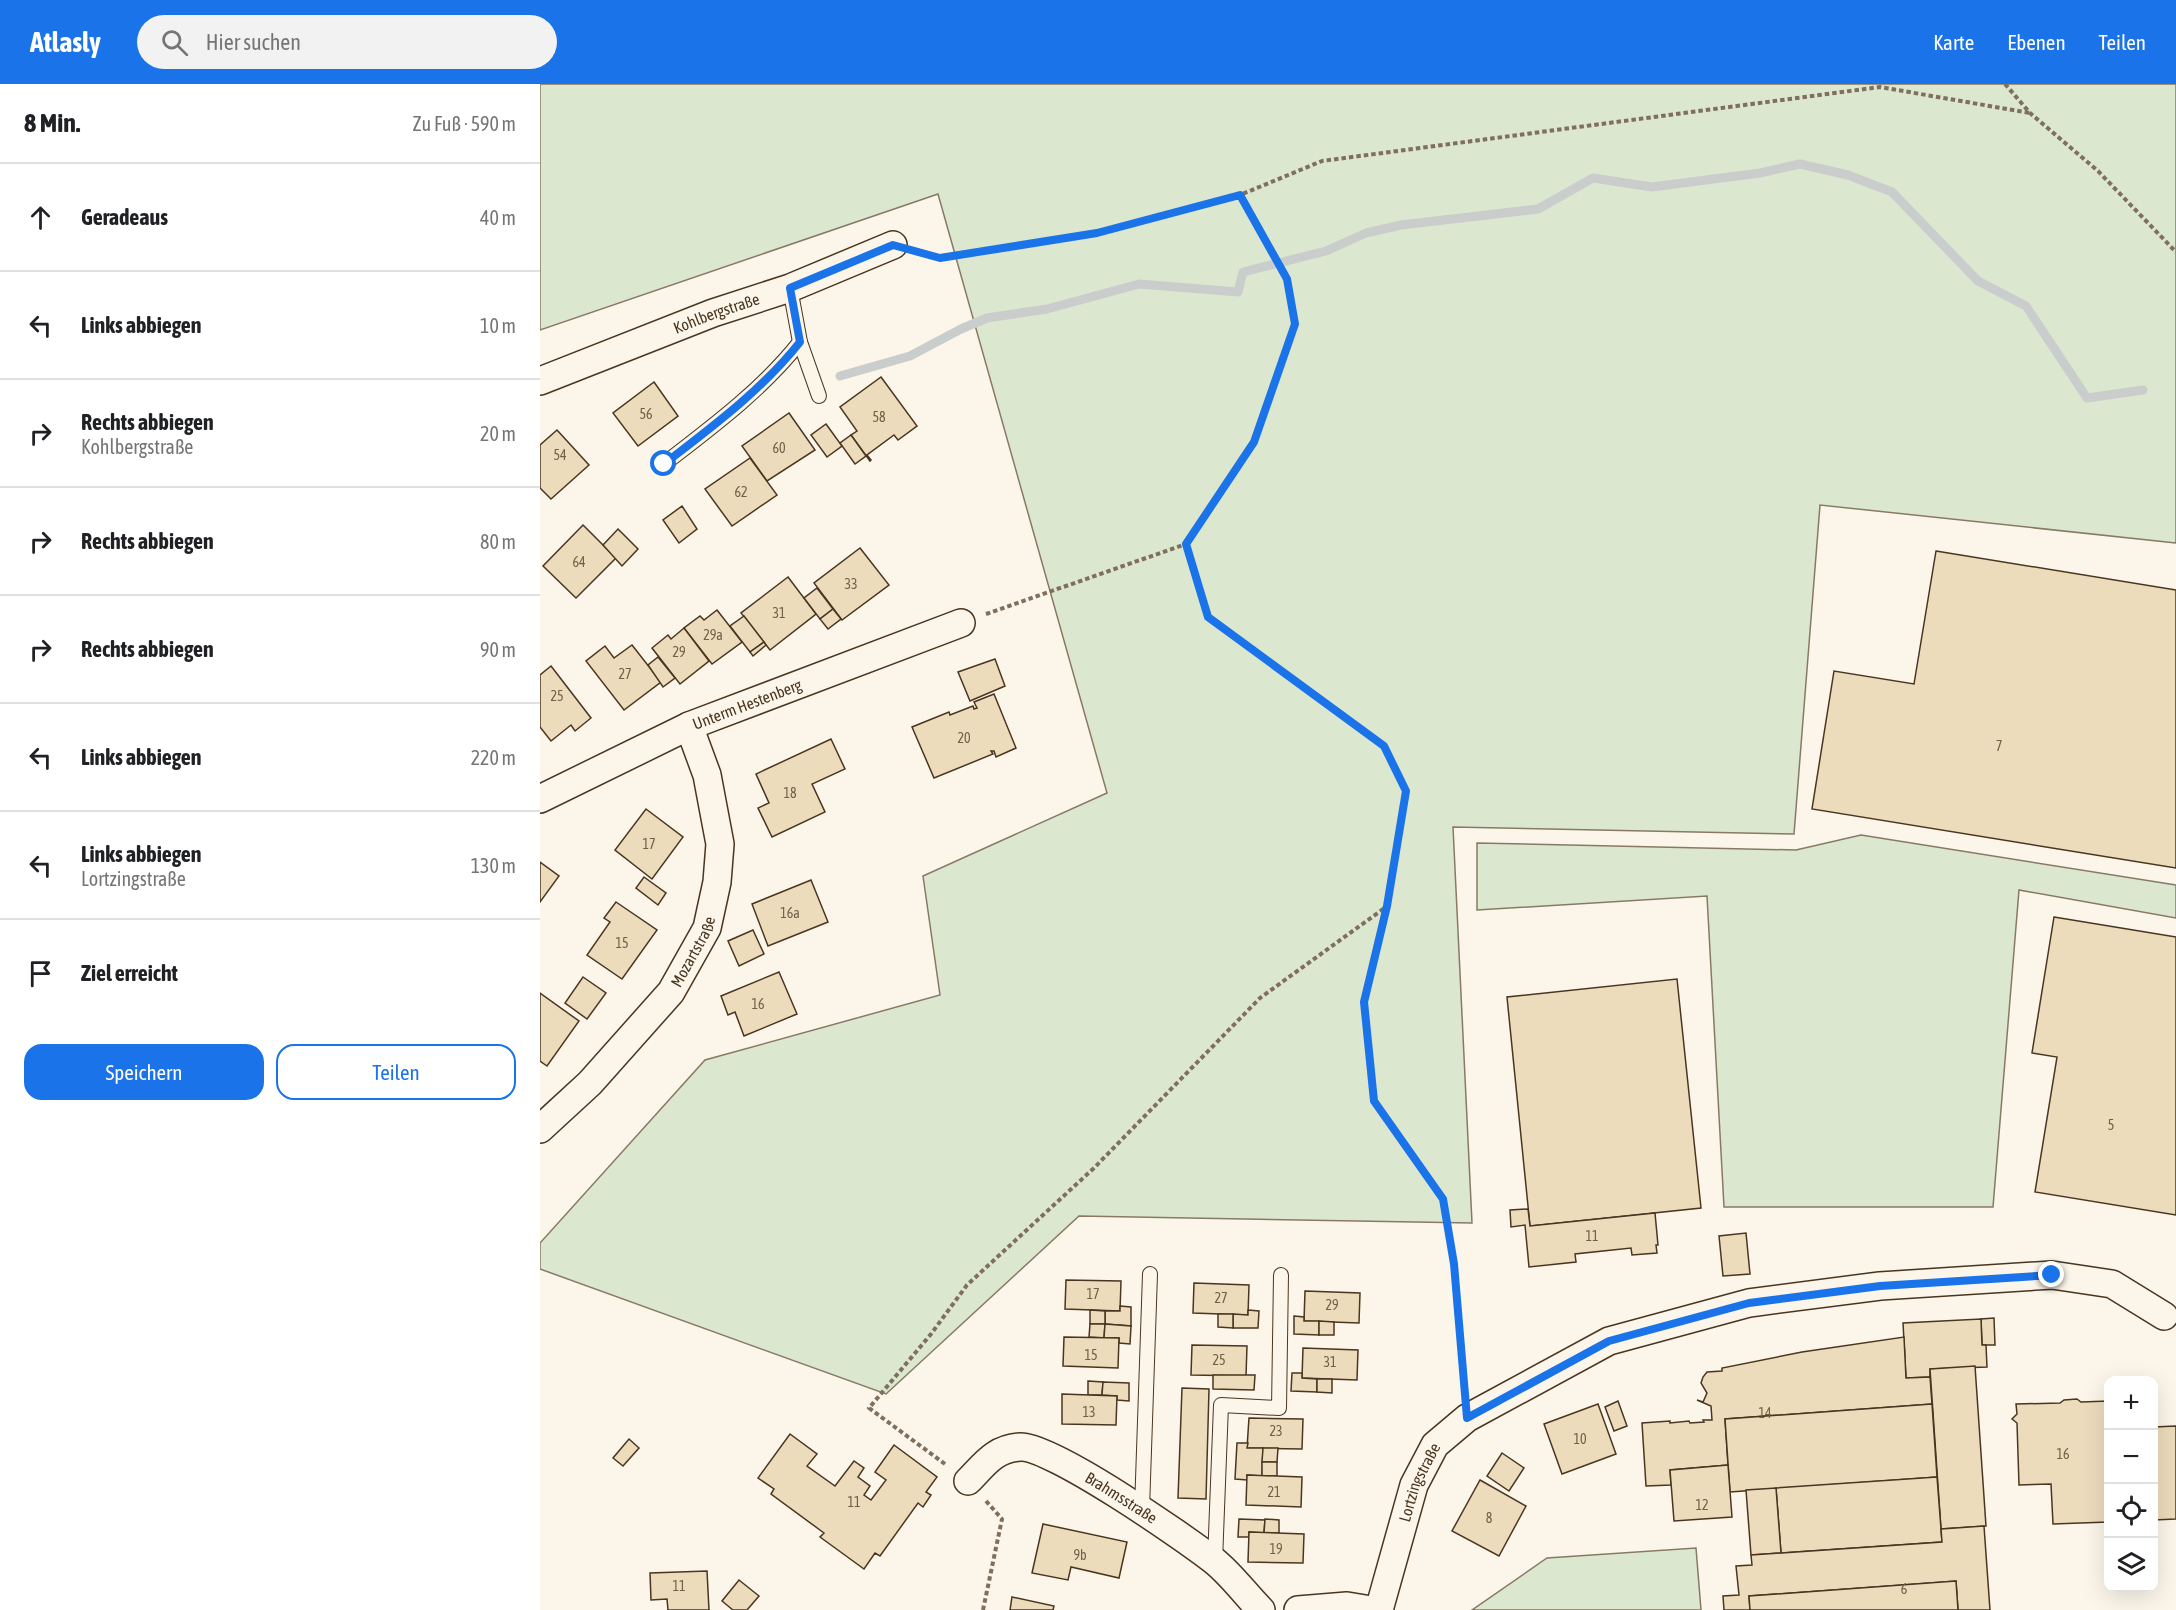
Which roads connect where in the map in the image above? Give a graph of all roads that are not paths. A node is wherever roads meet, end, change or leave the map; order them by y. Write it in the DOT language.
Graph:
graph roads {
  1 [pos="893,245"];
  2 [pos="790,288"];
  3 [pos="800,342"];
  4 [pos="540,381"];
  5 [pos="819,396"];
  6 [pos="664,464"];
  7 [pos="961,623"];
  8 [pos="689,726"];
  9 [pos="540,799"];
  10 [pos="540,1129"];
  11 [pos="1150,1274"];
  12 [pos="1281,1275"];
  13 [pos="2164,1316"];
  14 [pos="968,1481"];
  15 [pos="1142,1509"];
  16 [pos="1215,1562"];
  17 [pos="1261,1610"];
  18 [pos="1298,1610"];
  19 [pos="1371,1610"];
  20 [pos="1379,1610"];
  1 -- 2 [label="street, Kohlbergstraße"];
  2 -- 3 [label="lane"];
  2 -- 4 [label="street, Kohlbergstraße"];
  3 -- 5 [label="lane"];
  3 -- 6 [label="lane"];
  7 -- 8 [label="street, Unterm Hestenberg"];
  8 -- 9 [label="street, Unterm Hestenberg"];
  8 -- 10 [label="street, Mozartstraße"];
  11 -- 15 [label="lane"];
  12 -- 16 [label="lane"];
  13 -- 20 [label="street, Lortzingstraße"];
  14 -- 15 [label="street, Brahmsstraße"];
  15 -- 16 [label="street, Brahmsstraße"];
  16 -- 17 [label="street, Brahmsstraße"];
  18 -- 19 [label="street"];
}
